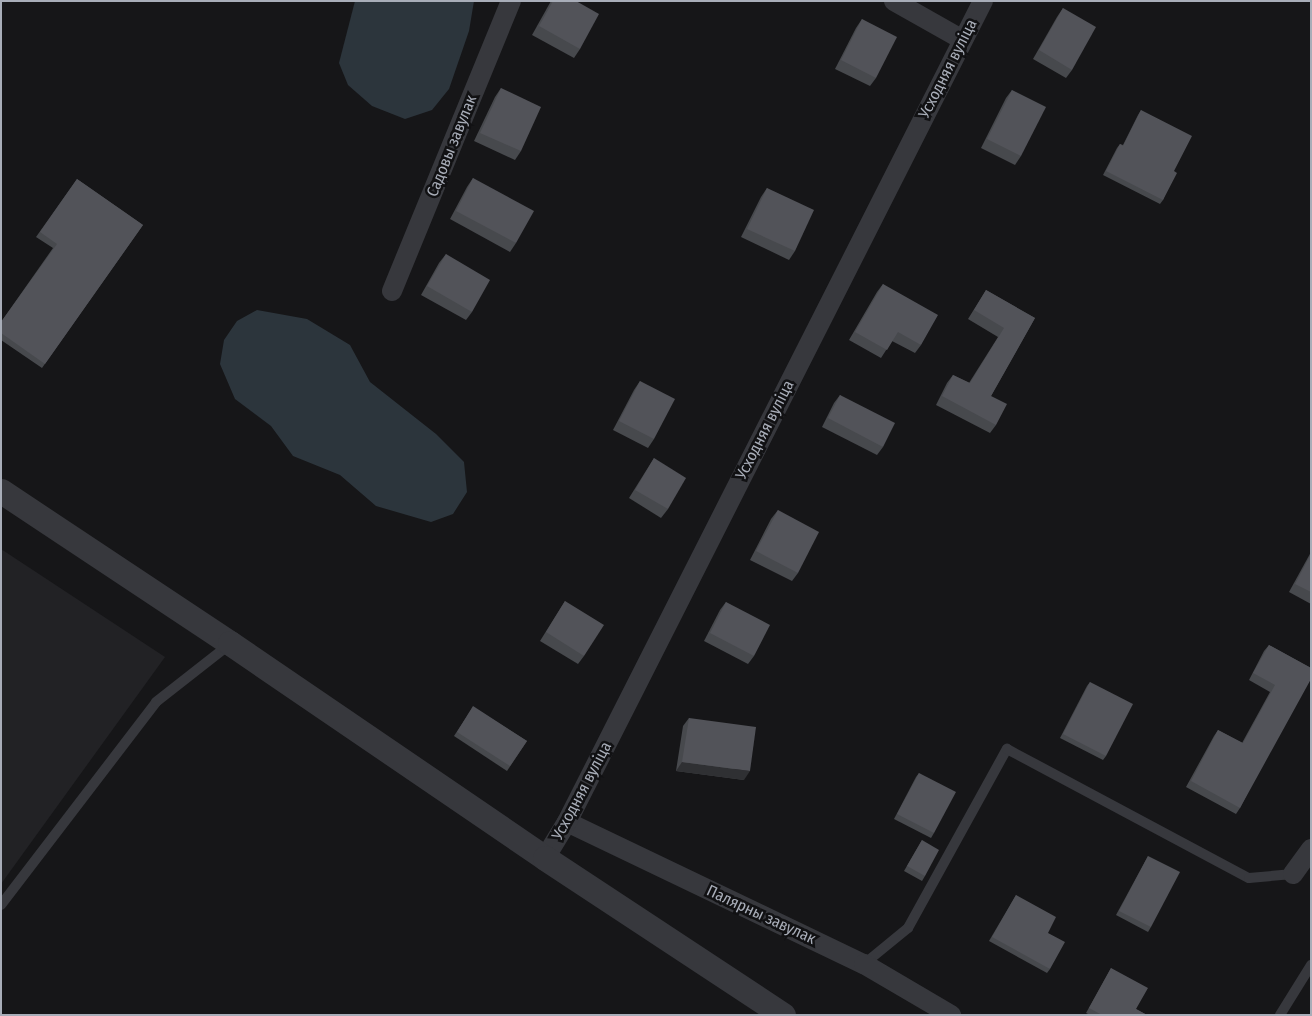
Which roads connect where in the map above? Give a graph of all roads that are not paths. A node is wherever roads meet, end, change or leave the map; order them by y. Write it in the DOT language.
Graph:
graph roads {
  1 [pos="511,1"];
  2 [pos="894,1"];
  3 [pos="983,1"];
  4 [pos="963,40"];
  5 [pos="392,291"];
  6 [pos="1,491"];
  7 [pos="230,643"];
  8 [pos="567,822"];
  9 [pos="1311,849"];
  10 [pos="545,858"];
  11 [pos="1293,874"];
  12 [pos="1,905"];
  13 [pos="864,964"];
  14 [pos="1311,965"];
  15 [pos="783,1015"];
  16 [pos="951,1015"];
  17 [pos="1280,1015"];
  1 -- 5 [label="street, Садовы завулак"];
  2 -- 4 [label="street"];
  3 -- 4 [label="street, Усходняя вуліца"];
  4 -- 8 [label="street, Усходняя вуліца"];
  6 -- 7 [label="street"];
  7 -- 10 [label="street"];
  7 -- 12 [label="lane"];
  8 -- 10 [label="street, Усходняя вуліца"];
  8 -- 13 [label="street, Палярны завулак"];
  9 -- 11 [label="street"];
  10 -- 15 [label="street"];
  11 -- 13 [label="lane"];
  13 -- 16 [label="street, Палярны завулак"];
  14 -- 17 [label="lane"];
}
